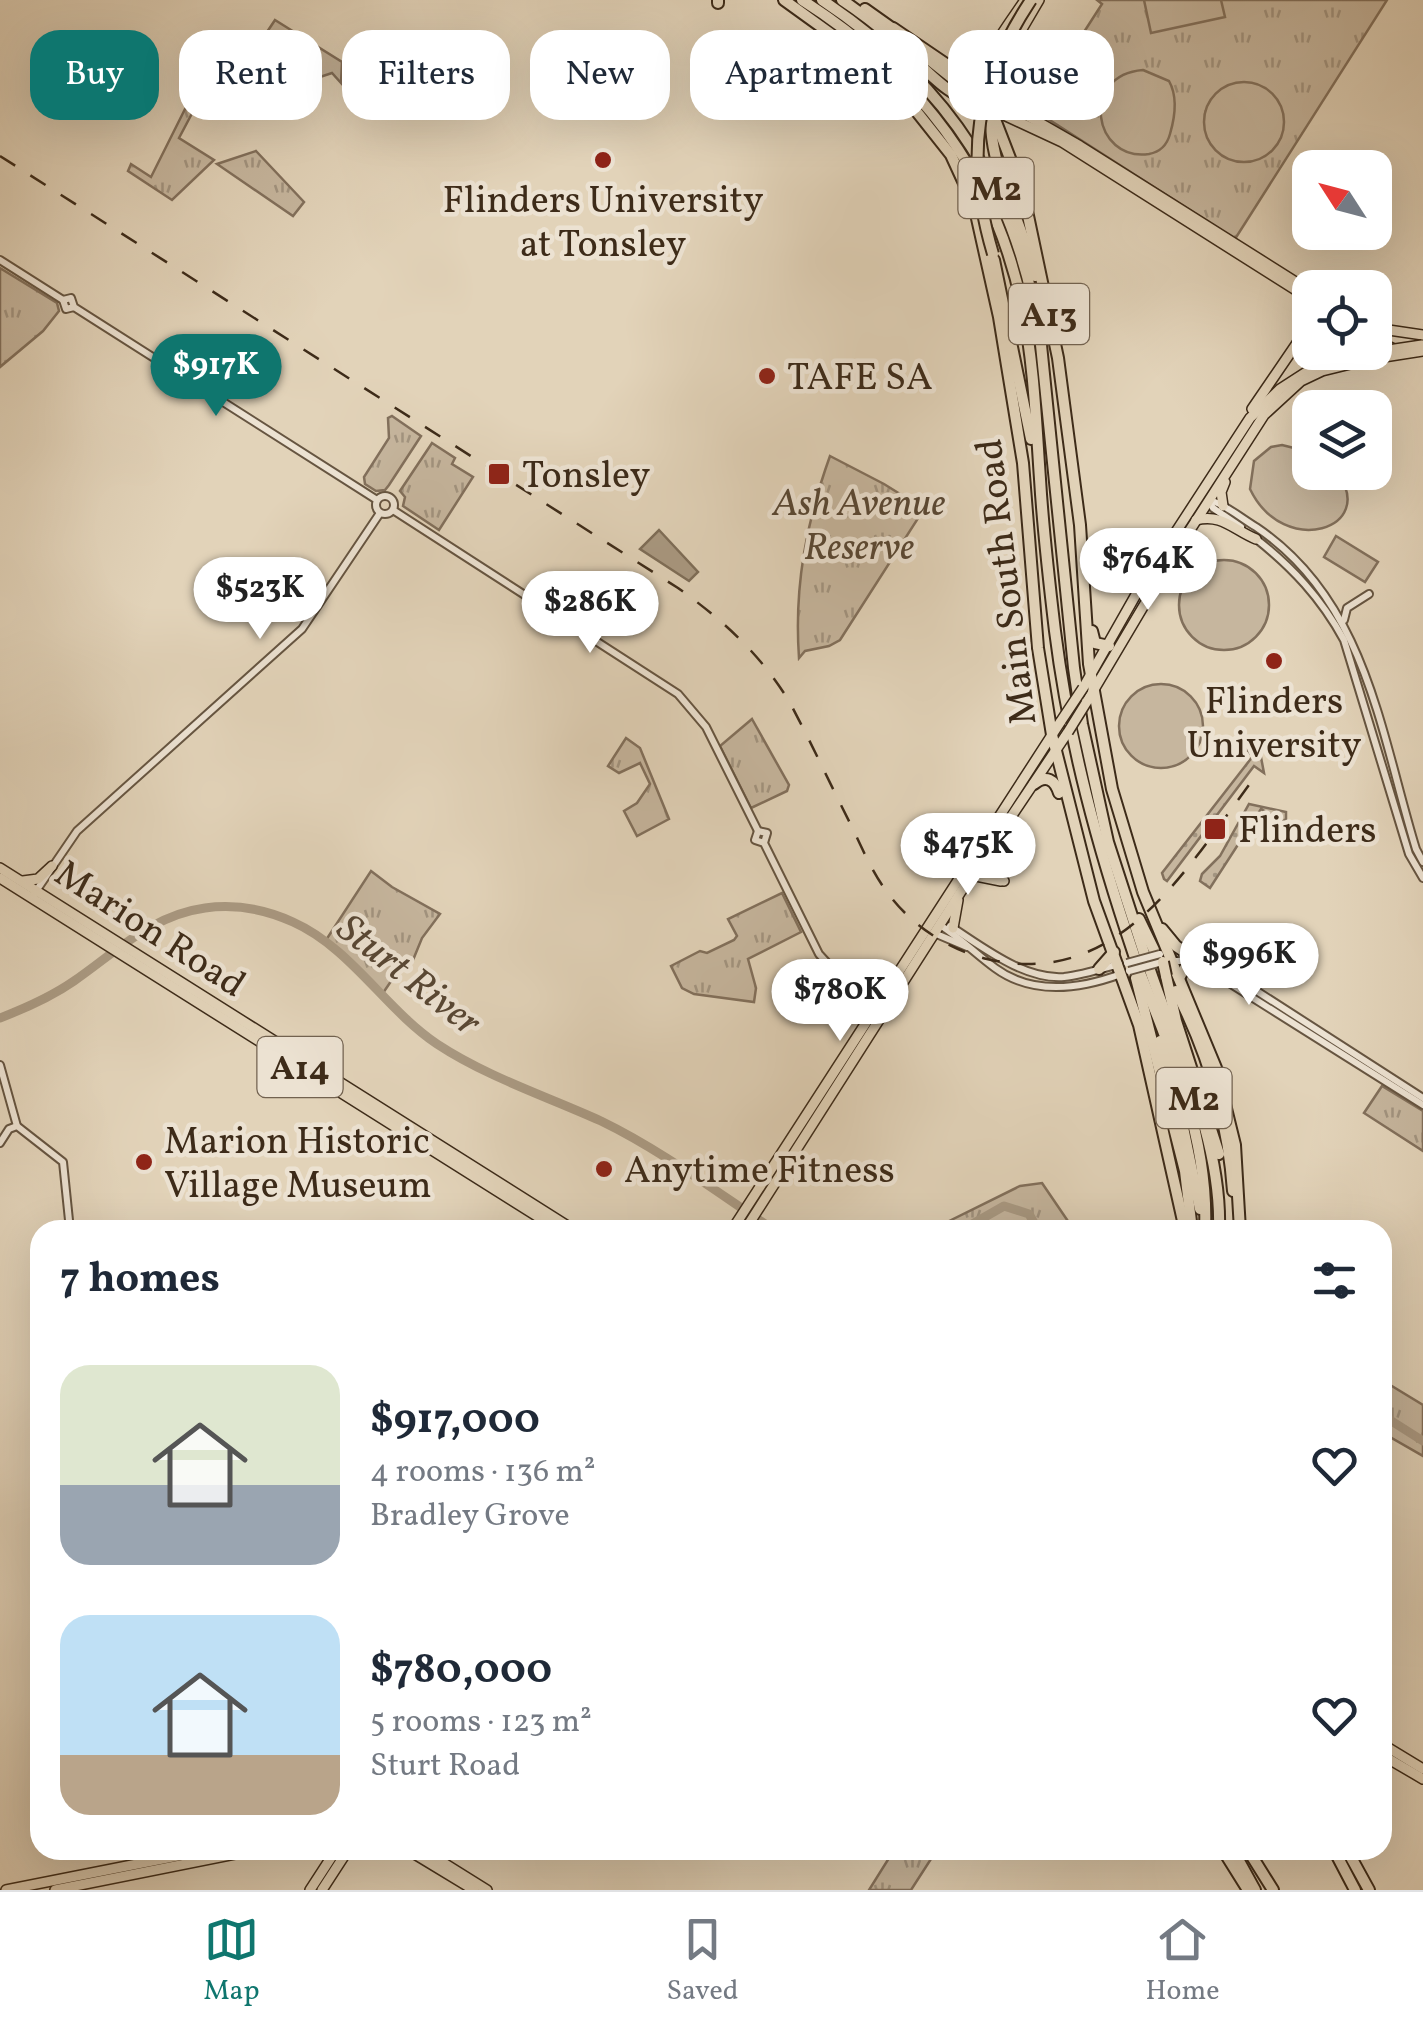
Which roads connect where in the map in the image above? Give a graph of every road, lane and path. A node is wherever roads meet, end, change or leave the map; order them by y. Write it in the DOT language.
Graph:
graph roads {
  1 [pos="784,0"];
  2 [pos="802,0"];
  3 [pos="822,0"];
  4 [pos="842,0"];
  5 [pos="852,0"];
  6 [pos="1028,0"];
  7 [pos="1039,0"];
  8 [pos="893,28"];
  9 [pos="826,30"];
  10 [pos="1009,30"];
  11 [pos="1020,30"];
  12 [pos="948,65"];
  13 [pos="948,69"];
  14 [pos="948,88"];
  15 [pos="928,118"];
  16 [pos="923,120"];
  17 [pos="994,120"];
  18 [pos="999,120"];
  19 [pos="1023,120"];
  20 [pos="1036,120"];
  21 [pos="972,172"];
  22 [pos="0,260"];
  23 [pos="1292,280"];
  24 [pos="1292,289"];
  25 [pos="1392,330"];
  26 [pos="1011,331"];
  27 [pos="1423,335"];
  28 [pos="1392,343"];
  29 [pos="1423,349"];
  30 [pos="1292,351"];
  31 [pos="1392,352"];
  32 [pos="1313,370"];
  33 [pos="1325,370"];
  34 [pos="1240,429"];
  35 [pos="1229,470"];
  36 [pos="1055,477"];
  37 [pos="1210,478"];
  38 [pos="1040,484"];
  39 [pos="1028,498"];
  40 [pos="377,500"];
  41 [pos="1209,500"];
  42 [pos="1223,506"];
  43 [pos="392,510"];
  44 [pos="380,512"];
  45 [pos="1196,520"];
  46 [pos="1256,539"];
  47 [pos="1150,572"];
  48 [pos="1369,594"];
  49 [pos="1084,601"];
  50 [pos="1344,624"];
  51 [pos="1109,646"];
  52 [pos="1091,675"];
  53 [pos="1089,689"];
  54 [pos="1057,742"];
  55 [pos="1034,784"];
  56 [pos="1076,831"];
  57 [pos="993,842"];
  58 [pos="1423,862"];
  59 [pos="52,866"];
  60 [pos="0,868"];
  61 [pos="971,876"];
  62 [pos="0,878"];
  63 [pos="1423,878"];
  64 [pos="21,881"];
  65 [pos="1143,892"];
  66 [pos="960,893"];
  67 [pos="34,894"];
  68 [pos="49,898"];
  69 [pos="936,924"];
  70 [pos="953,928"];
  71 [pos="105,939"];
  72 [pos="126,952"];
  73 [pos="1114,952"];
  74 [pos="1006,959"];
  75 [pos="1152,962"];
  76 [pos="1209,966"];
  77 [pos="1100,969"];
  78 [pos="1028,971"];
  79 [pos="1054,977"];
  80 [pos="1019,982"];
  81 [pos="1056,988"];
  82 [pos="1175,988"];
  83 [pos="884,1001"];
  84 [pos="1139,1024"];
  85 [pos="0,1065"];
  86 [pos="1423,1101"];
  87 [pos="18,1126"];
  88 [pos="0,1143"];
  89 [pos="540,1209"];
  90 [pos="69,1220"];
  91 [pos="543,1220"];
  92 [pos="549,1220"];
  93 [pos="558,1220"];
  94 [pos="746,1220"];
  95 [pos="1186,1220"];
  96 [pos="1187,1220"];
  97 [pos="1188,1220"];
  98 [pos="1203,1220"];
  99 [pos="1204,1220"];
  100 [pos="1220,1220"];
  101 [pos="1222,1220"];
  102 [pos="1237,1220"];
  103 [pos="1392,1750"];
  104 [pos="1392,1761"];
  105 [pos="1423,1768"];
  106 [pos="1423,1779"];
  107 [pos="157,1860"];
  108 [pos="205,1860"];
  109 [pos="329,1860"];
  110 [pos="342,1860"];
  111 [pos="424,1860"];
  112 [pos="439,1860"];
  113 [pos="1231,1860"];
  114 [pos="1238,1860"];
  115 [pos="1256,1860"];
  116 [pos="1339,1860"];
  117 [pos="1352,1860"];
  118 [pos="78,1876"];
  119 [pos="109,1880"];
  120 [pos="6,1890"];
  121 [pos="55,1890"];
  122 [pos="310,1890"];
  123 [pos="322,1890"];
  124 [pos="474,1890"];
  125 [pos="488,1890"];
  126 [pos="1252,1890"];
  127 [pos="1273,1890"];
  128 [pos="1355,1890"];
  129 [pos="1369,1890"];
  1 -- 9 [label="highway, A13"];
  2 -- 21 [label="highway, M2"];
  3 -- 36 [label="highway, M2"];
  4 -- 14 [label="highway"];
  5 -- 8 [label="highway, A13"];
  6 -- 10 [label="main road"];
  6 -- 26 [label="highway, bridge"];
  7 -- 11 [label="main road"];
  8 -- 12 [label="highway"];
  8 -- 13 [label="highway, A13"];
  15 -- 21 [label="highway"];
  16 -- 39 [label="highway, Main South Road / A13"];
  17 -- 36 [label="highway"];
  18 -- 49 [label="highway, Main South Road / A13"];
  19 -- 24 [label="main road"];
  20 -- 23 [label="main road"];
  21 -- 38 [label="highway, M2"];
  22 -- 40 [label="street"];
  25 -- 27 [label="main road"];
  26 -- 38 [label="highway"];
  26 -- 39 [label="highway"];
  28 -- 29 [label="main road"];
  29 -- 31 [label="main road, bridge"];
  30 -- 34 [label="main road"];
  32 -- 34 [label="main road"];
  33 -- 35 [label="main road"];
  34 -- 37 [label="main road"];
  35 -- 41 [label="main road"];
  35 -- 42 [label="main road"];
  36 -- 75 [label="highway, M2"];
  37 -- 41 [label="main road"];
  37 -- 47 [label="main road"];
  38 -- 75 [label="highway, M2"];
  39 -- 54 [label="highway, Main South Road / A13"];
  40 -- 43 [label="street"];
  40 -- 44 [label="street"];
  41 -- 42 [label="street"];
  41 -- 45 [label="main road"];
  41 -- 46 [label="street"];
  41 -- 47 [label="main road"];
  42 -- 50 [label="street"];
  43 -- 44 [label="street"];
  43 -- 83 [label="street"];
  44 -- 59 [label="street"];
  45 -- 46 [label="main road"];
  45 -- 53 [label="main road"];
  46 -- 63 [label="street"];
  47 -- 51 [label="main road"];
  48 -- 50 [label="street"];
  49 -- 51 [label="highway"];
  49 -- 52 [label="highway, Main South Road / A13"];
  50 -- 58 [label="street"];
  51 -- 52 [label="main road"];
  52 -- 53 [label="highway, Main South Road / A13"];
  53 -- 54 [label="main road, bridge"];
  53 -- 54 [label="main road, bridge"];
  53 -- 65 [label="highway, Main South Road / A13"];
  54 -- 55 [label="main road"];
  54 -- 56 [label="highway, Main South Road / A13"];
  54 -- 69 [label="main road"];
  55 -- 56 [label="highway"];
  55 -- 57 [label="main road"];
  56 -- 73 [label="highway, Main South Road / A13"];
  57 -- 61 [label="main road"];
  57 -- 61 [label="main road"];
  59 -- 64 [label="main road"];
  59 -- 67 [label="street"];
  59 -- 68 [label="main road"];
  60 -- 64 [label="main road, Marion Road / A14"];
  61 -- 66 [label="main road"];
  62 -- 67 [label="main road, Marion Road / A14"];
  64 -- 67 [label="main road, Marion Road / A14"];
  65 -- 75 [label="highway, Main South Road / A13"];
  65 -- 75 [label="highway"];
  66 -- 69 [label="main road"];
  66 -- 70 [label="main road"];
  67 -- 68 [label="main road, Marion Road / A14"];
  67 -- 71 [label="main road, Marion Road / A14"];
  68 -- 71 [label="main road, Marion Road / A14"];
  69 -- 70 [label="street"];
  69 -- 80 [label="street"];
  69 -- 83 [label="main road"];
  69 -- 83 [label="main road"];
  70 -- 74 [label="street"];
  71 -- 72 [label="main road, Marion Road / A14"];
  72 -- 89 [label="main road, Marion Road / A14"];
  72 -- 91 [label="main road, Marion Road / A14"];
  73 -- 75 [label="highway, Main South Road / A13"];
  73 -- 77 [label="highway"];
  74 -- 78 [label="street"];
  74 -- 80 [label="street"];
  75 -- 76 [label="street"];
  75 -- 77 [label="street"];
  75 -- 81 [label="street"];
  75 -- 82 [label="highway"];
  75 -- 82 [label="highway, Main South Road / A13"];
  75 -- 84 [label="highway, Main South Road / A13"];
  75 -- 97 [label="highway"];
  75 -- 98 [label="highway"];
  75 -- 99 [label="highway, M2"];
  75 -- 100 [label="highway, M2"];
  76 -- 82 [label="highway"];
  76 -- 86 [label="street"];
  77 -- 79 [label="street"];
  78 -- 79 [label="street"];
  78 -- 80 [label="street"];
  79 -- 81 [label="street"];
  80 -- 81 [label="street"];
  82 -- 101 [label="highway"];
  82 -- 102 [label="highway, Main South Road / A13"];
  83 -- 94 [label="main road"];
  84 -- 95 [label="highway, Main South Road / A13"];
  84 -- 96 [label="highway"];
  85 -- 87 [label="street"];
  87 -- 88 [label="street"];
  87 -- 90 [label="street"];
  89 -- 92 [label="main road"];
  89 -- 93 [label="main road, Marion Road / A14"];
  103 -- 105 [label="main road"];
  104 -- 106 [label="main road"];
  107 -- 118 [label="main road"];
  108 -- 119 [label="main road"];
  109 -- 122 [label="main road"];
  110 -- 123 [label="main road"];
  111 -- 124 [label="main road"];
  112 -- 125 [label="main road"];
  113 -- 126 [label="highway"];
  114 -- 126 [label="highway"];
  115 -- 127 [label="highway"];
  116 -- 128 [label="highway"];
  117 -- 129 [label="highway"];
  118 -- 119 [label="main road"];
  118 -- 120 [label="main road"];
  119 -- 121 [label="main road"];
}
